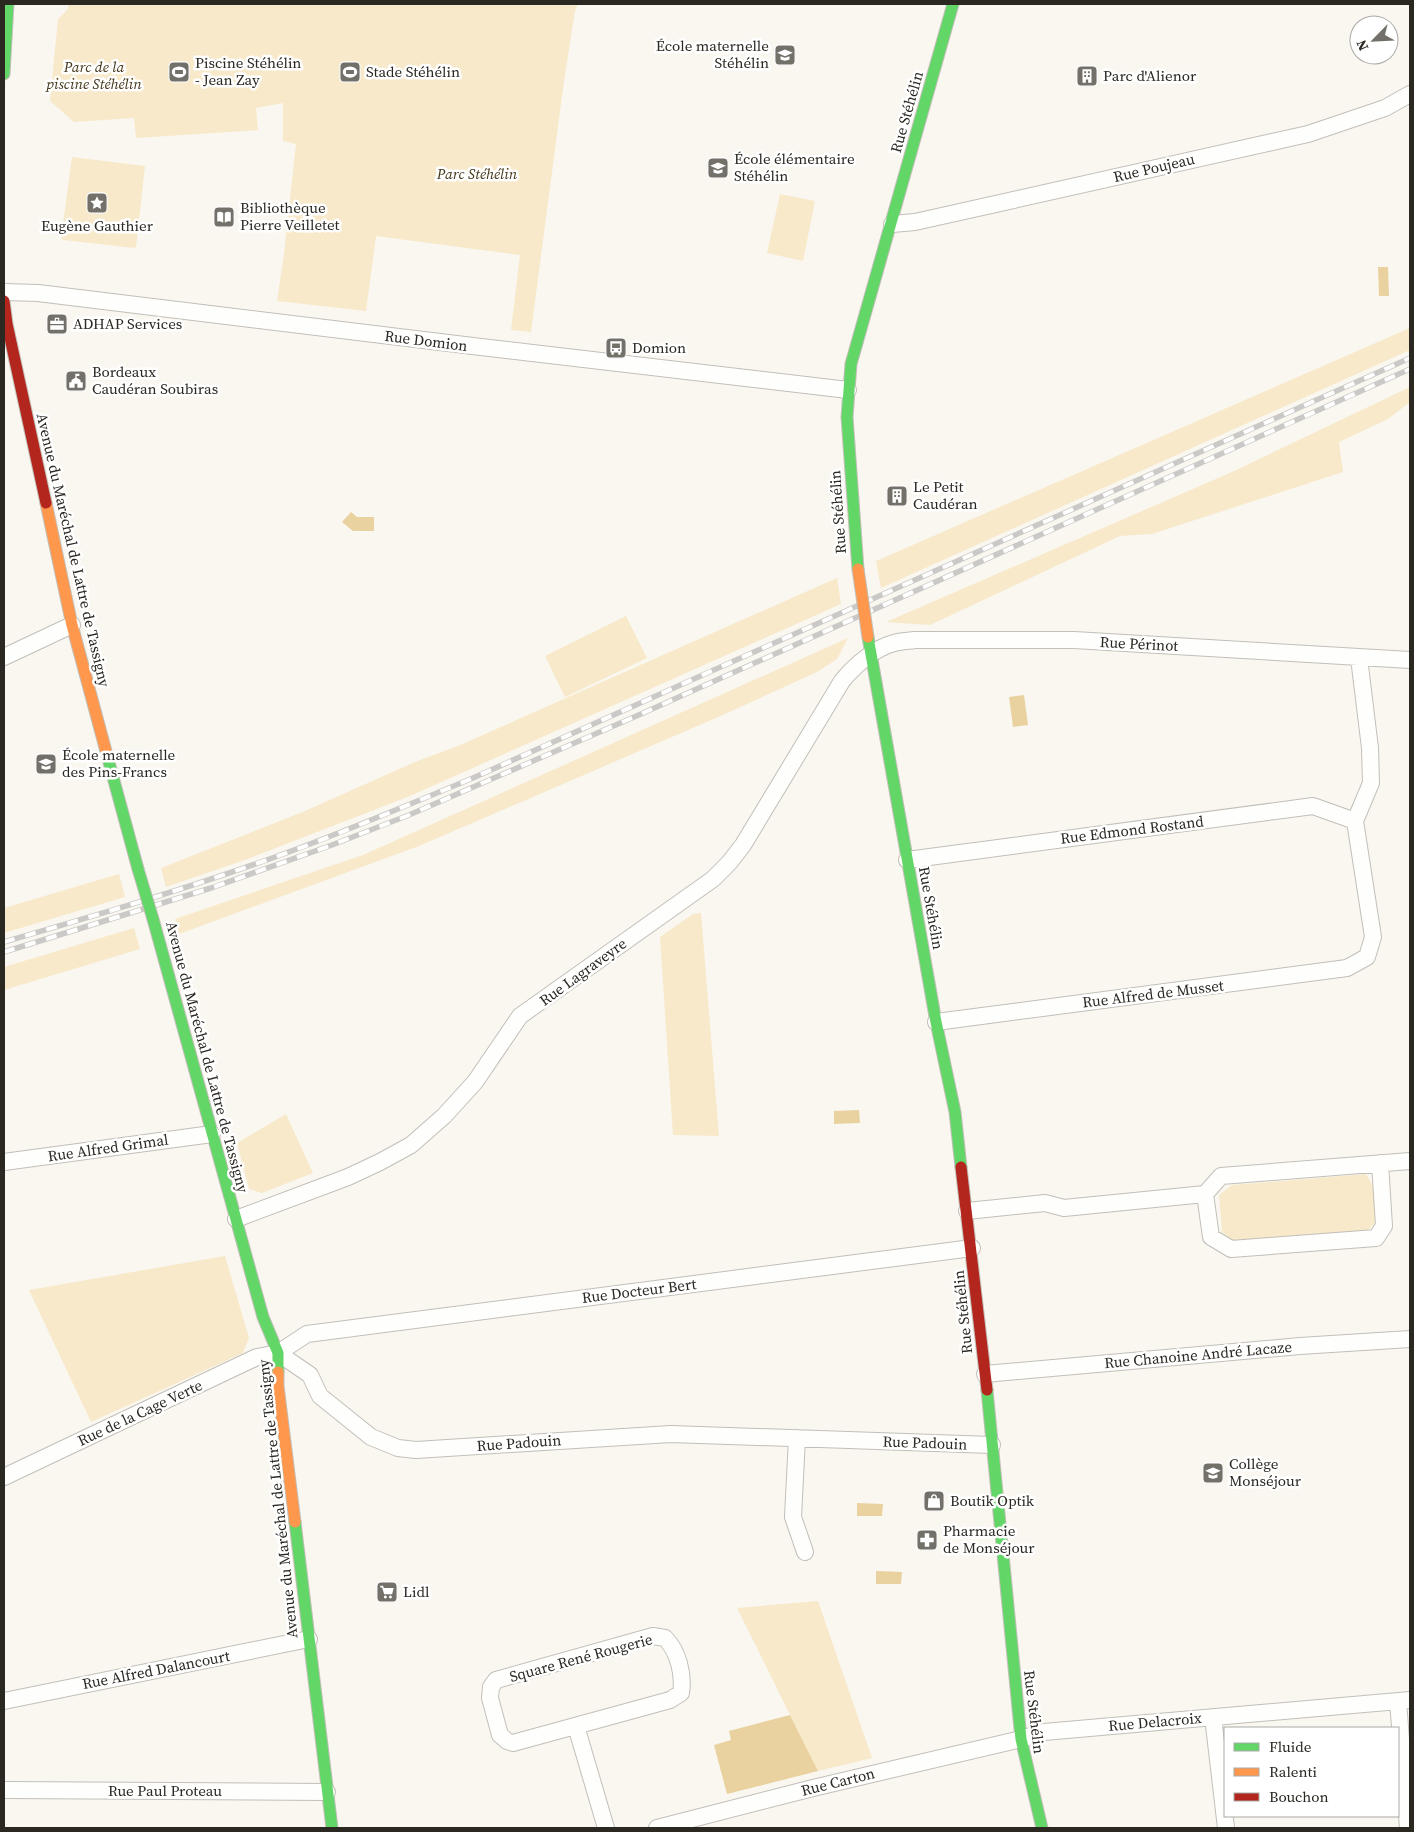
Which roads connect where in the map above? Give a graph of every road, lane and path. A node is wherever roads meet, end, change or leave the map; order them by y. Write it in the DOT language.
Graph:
graph roads {
  1 [pos="8,4"];
  2 [pos="953,4"];
  3 [pos="4,74"];
  4 [pos="1410,94"];
  5 [pos="892,224"];
  6 [pos="4,292"];
  7 [pos="4,301"];
  8 [pos="848,390"];
  9 [pos="72,625"];
  10 [pos="871,654"];
  11 [pos="4,657"];
  12 [pos="1359,658"];
  13 [pos="1410,660"];
  14 [pos="1356,821"];
  15 [pos="907,860"];
  16 [pos="936,1022"];
  17 [pos="212,1134"];
  18 [pos="1410,1161"];
  19 [pos="4,1162"];
  20 [pos="1380,1163"];
  21 [pos="1205,1194"];
  22 [pos="967,1211"];
  23 [pos="236,1219"];
  24 [pos="972,1248"];
  25 [pos="1410,1339"];
  26 [pos="278,1353"];
  27 [pos="985,1374"];
  28 [pos="797,1438"];
  29 [pos="992,1445"];
  30 [pos="4,1477"];
  31 [pos="805,1552"];
  32 [pos="309,1639"];
  33 [pos="1404,1700"];
  34 [pos="4,1701"];
  35 [pos="1213,1717"];
  36 [pos="576,1726"];
  37 [pos="1021,1739"];
  38 [pos="4,1790"];
  39 [pos="327,1792"];
  40 [pos="1224,1811"];
  41 [pos="332,1828"];
  42 [pos="606,1828"];
  43 [pos="657,1828"];
  44 [pos="1042,1828"];
  45 [pos="1408,1828"];
  1 -- 3 [label="street"];
  2 -- 5 [label="street, Rue Stéhélin"];
  4 -- 5 [label="street, Rue Poujeau"];
  5 -- 8 [label="street, Rue Stéhélin"];
  6 -- 8 [label="street, Rue Domion"];
  7 -- 9 [label="street, Avenue du Maréchal de Lattre de Tassigny"];
  8 -- 10 [label="street, Rue Stéhélin, bridge"];
  9 -- 11 [label="street"];
  9 -- 17 [label="street, Avenue du Maréchal de Lattre de Tassigny, bridge"];
  10 -- 12 [label="street, Rue Périnot"];
  10 -- 15 [label="street, Rue Stéhélin"];
  10 -- 23 [label="street, Rue Lagraveyre"];
  12 -- 13 [label="street, Rue Périnot"];
  12 -- 14 [label="street"];
  14 -- 15 [label="street, Rue Edmond Rostand"];
  14 -- 16 [label="street, Rue Alfred de Musset"];
  15 -- 16 [label="street, Rue Stéhélin"];
  16 -- 22 [label="street, Rue Stéhélin"];
  17 -- 19 [label="street, Rue Alfred Grimal"];
  17 -- 23 [label="street, Avenue du Maréchal de Lattre de Tassigny"];
  18 -- 20 [label="street"];
  20 -- 21 [label="street"];
  20 -- 21 [label="street"];
  21 -- 22 [label="street"];
  22 -- 24 [label="street, Rue Stéhélin"];
  23 -- 26 [label="street, Avenue du Maréchal de Lattre de Tassigny"];
  24 -- 26 [label="street, Rue Docteur Bert"];
  24 -- 27 [label="street, Rue Stéhélin"];
  25 -- 27 [label="street, Rue Chanoine André Lacaze"];
  26 -- 28 [label="street, Rue Padouin"];
  26 -- 30 [label="street, Rue de la Cage Verte"];
  26 -- 32 [label="street, Avenue du Maréchal de Lattre de Tassigny"];
  27 -- 29 [label="street, Rue Stéhélin"];
  28 -- 29 [label="street, Rue Padouin"];
  28 -- 31 [label="street"];
  29 -- 37 [label="street, Rue Stéhélin"];
  32 -- 34 [label="street, Rue Alfred Dalancourt"];
  32 -- 39 [label="street, Avenue du Maréchal de Lattre de Tassigny"];
  33 -- 35 [label="street, Rue Delacroix"];
  33 -- 45 [label="street"];
  35 -- 37 [label="street, Rue Delacroix"];
  35 -- 40 [label="street"];
  36 -- 36 [label="street, Square René Rougerie"];
  36 -- 42 [label="street"];
  37 -- 43 [label="street, Rue Carton"];
  37 -- 44 [label="street, Rue Stéhélin"];
  38 -- 39 [label="street, Rue Paul Proteau"];
  39 -- 41 [label="street, Avenue du Maréchal de Lattre de Tassigny"];
}
